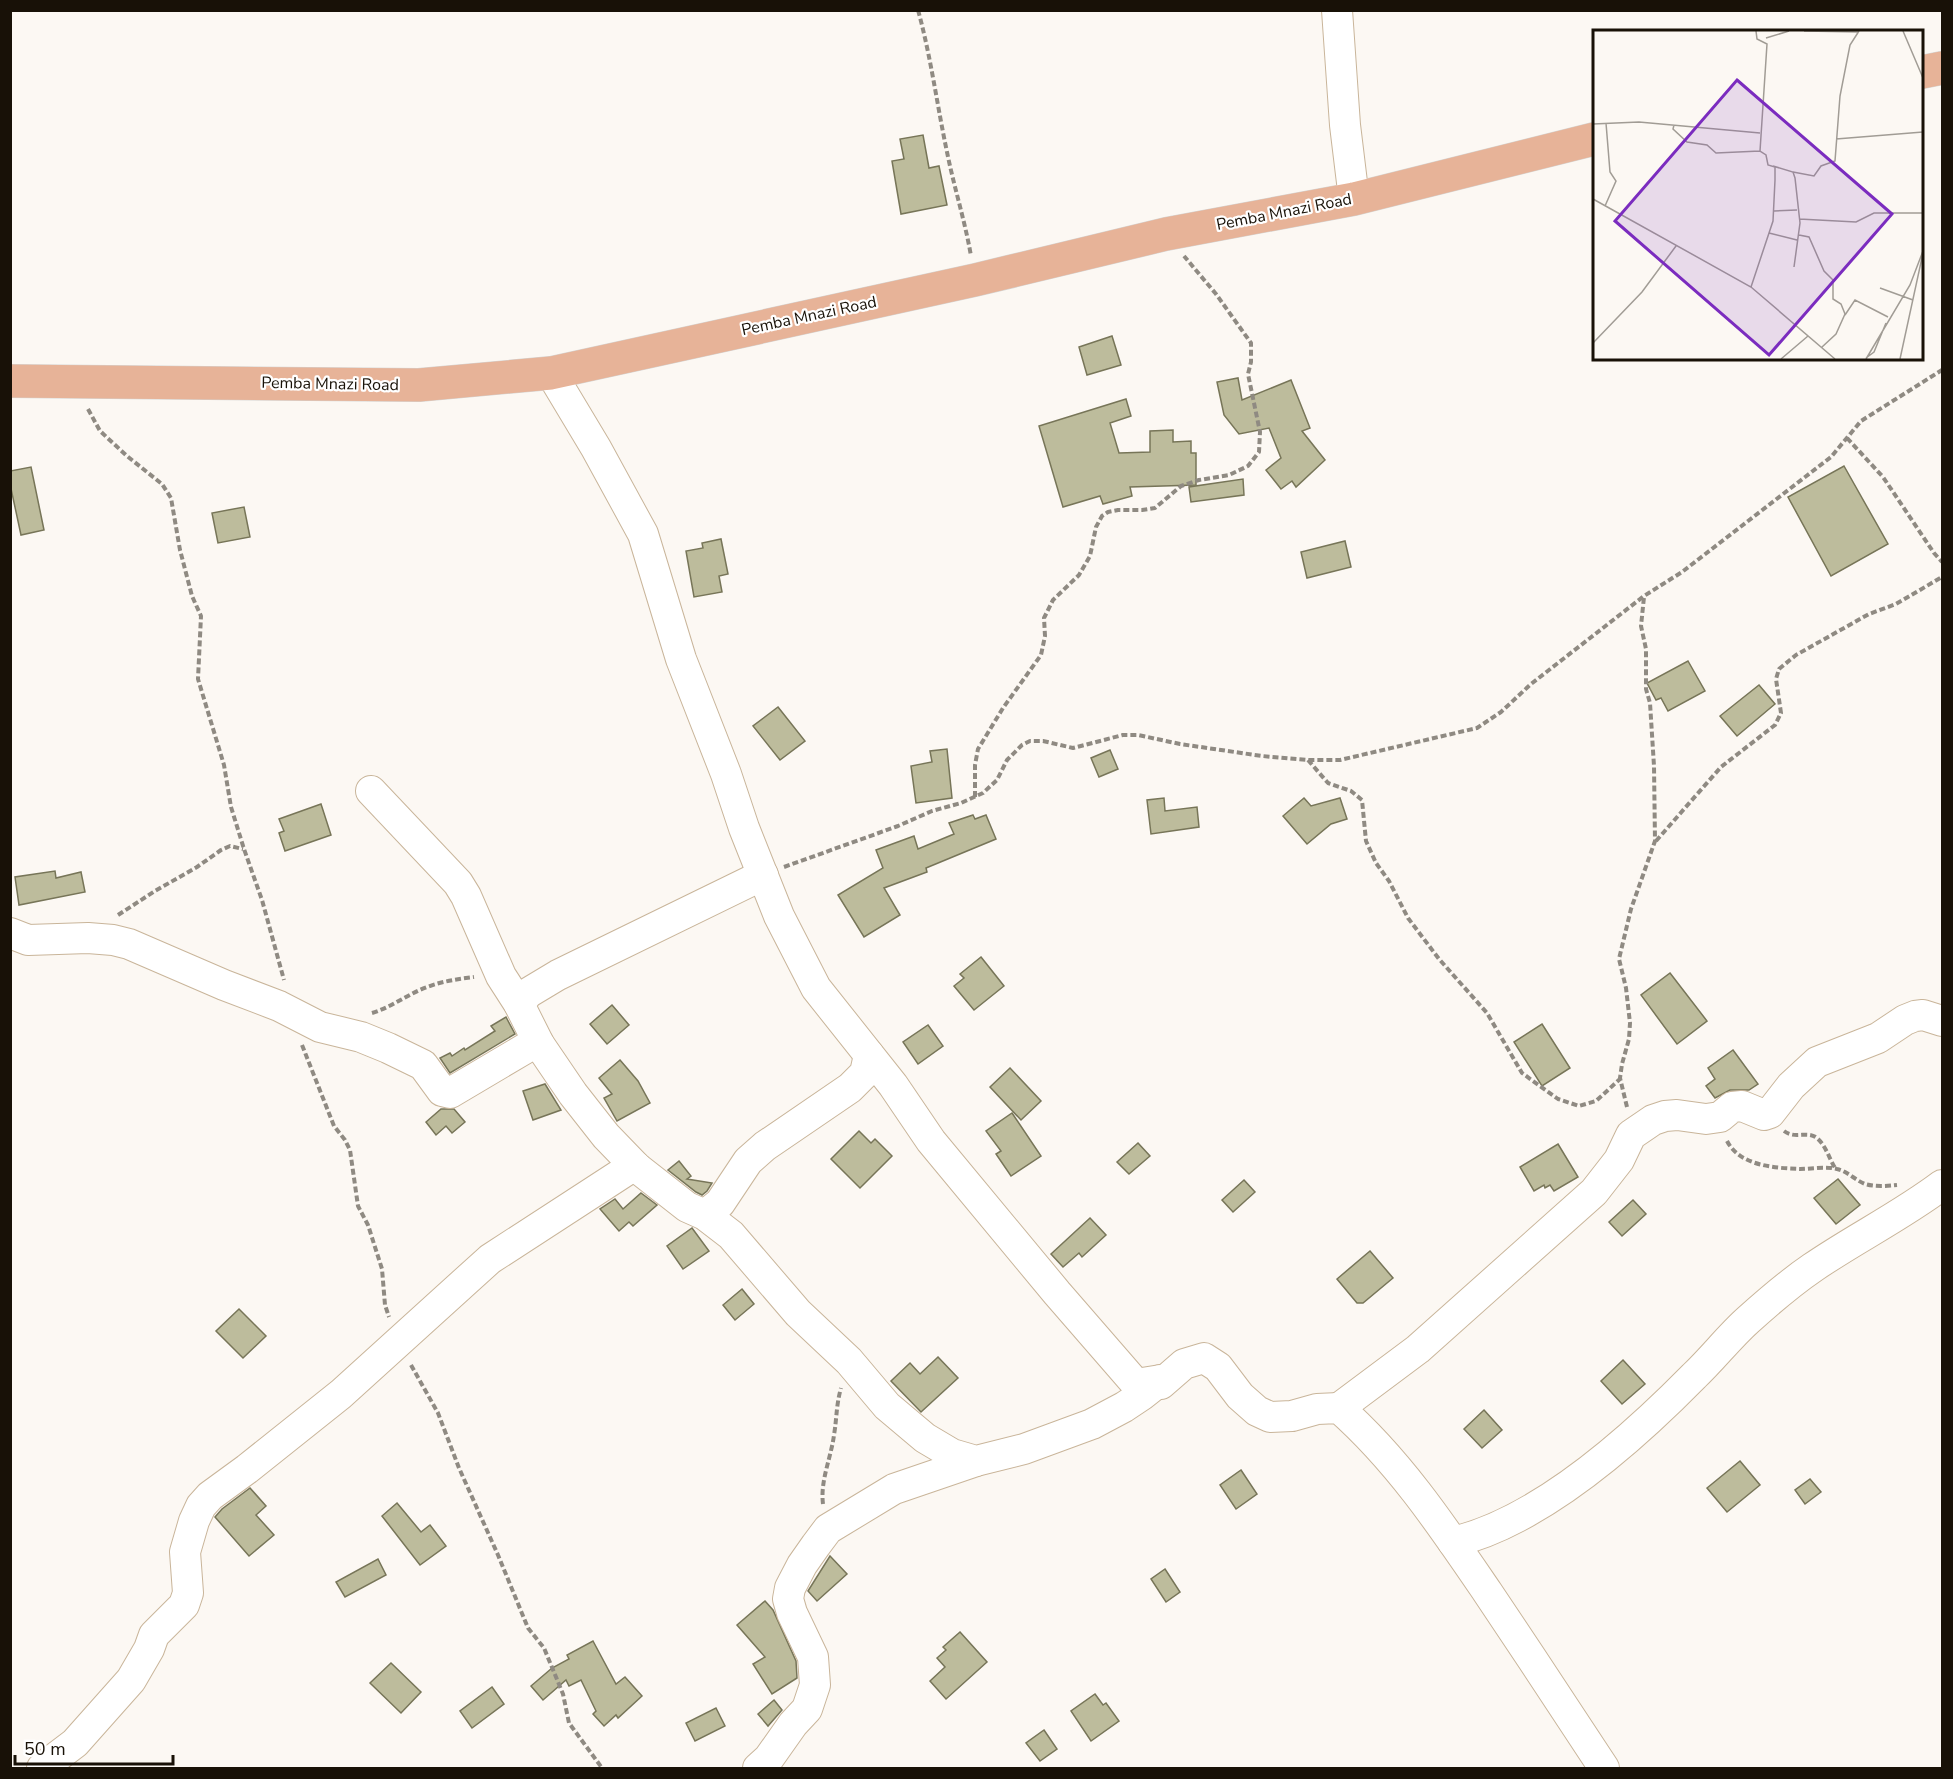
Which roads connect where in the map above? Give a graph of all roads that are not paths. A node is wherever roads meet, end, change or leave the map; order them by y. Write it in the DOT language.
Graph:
graph roads {
  1 [pos="1337,10"];
  2 [pos="1942,68"];
  3 [pos="1923,72"];
  4 [pos="1593,138"];
  5 [pos="1354,199"];
  6 [pos="551,373"];
  7 [pos="10,381"];
  8 [pos="371,791"];
  9 [pos="762,874"];
  10 [pos="10,933"];
  11 [pos="519,1004"];
  12 [pos="1942,1021"];
  13 [pos="539,1044"];
  14 [pos="869,1055"];
  15 [pos="636,1167"];
  16 [pos="1942,1185"];
  17 [pos="705,1215"];
  18 [pos="1161,1380"];
  19 [pos="1339,1408"];
  20 [pos="976,1461"];
  21 [pos="1453,1542"];
  22 [pos="42,1768"];
  23 [pos="758,1768"];
  24 [pos="1604,1768"];
  1 -- 5 [label="street"];
  2 -- 3 [label="main road"];
  4 -- 5 [label="main road, Pemba Mnazi Road"];
  5 -- 6 [label="main road, Pemba Mnazi Road"];
  6 -- 7 [label="main road, Pemba Mnazi Road"];
  6 -- 9 [label="street"];
  8 -- 11 [label="street"];
  9 -- 11 [label="street"];
  9 -- 14 [label="street"];
  10 -- 13 [label="street"];
  11 -- 13 [label="street"];
  12 -- 19 [label="street"];
  13 -- 15 [label="street"];
  14 -- 17 [label="street"];
  14 -- 18 [label="street"];
  15 -- 17 [label="street"];
  15 -- 22 [label="street"];
  16 -- 21 [label="street"];
  17 -- 20 [label="street"];
  18 -- 19 [label="street"];
  18 -- 20 [label="street"];
  19 -- 21 [label="street"];
  20 -- 23 [label="street"];
  21 -- 24 [label="street"];
}
